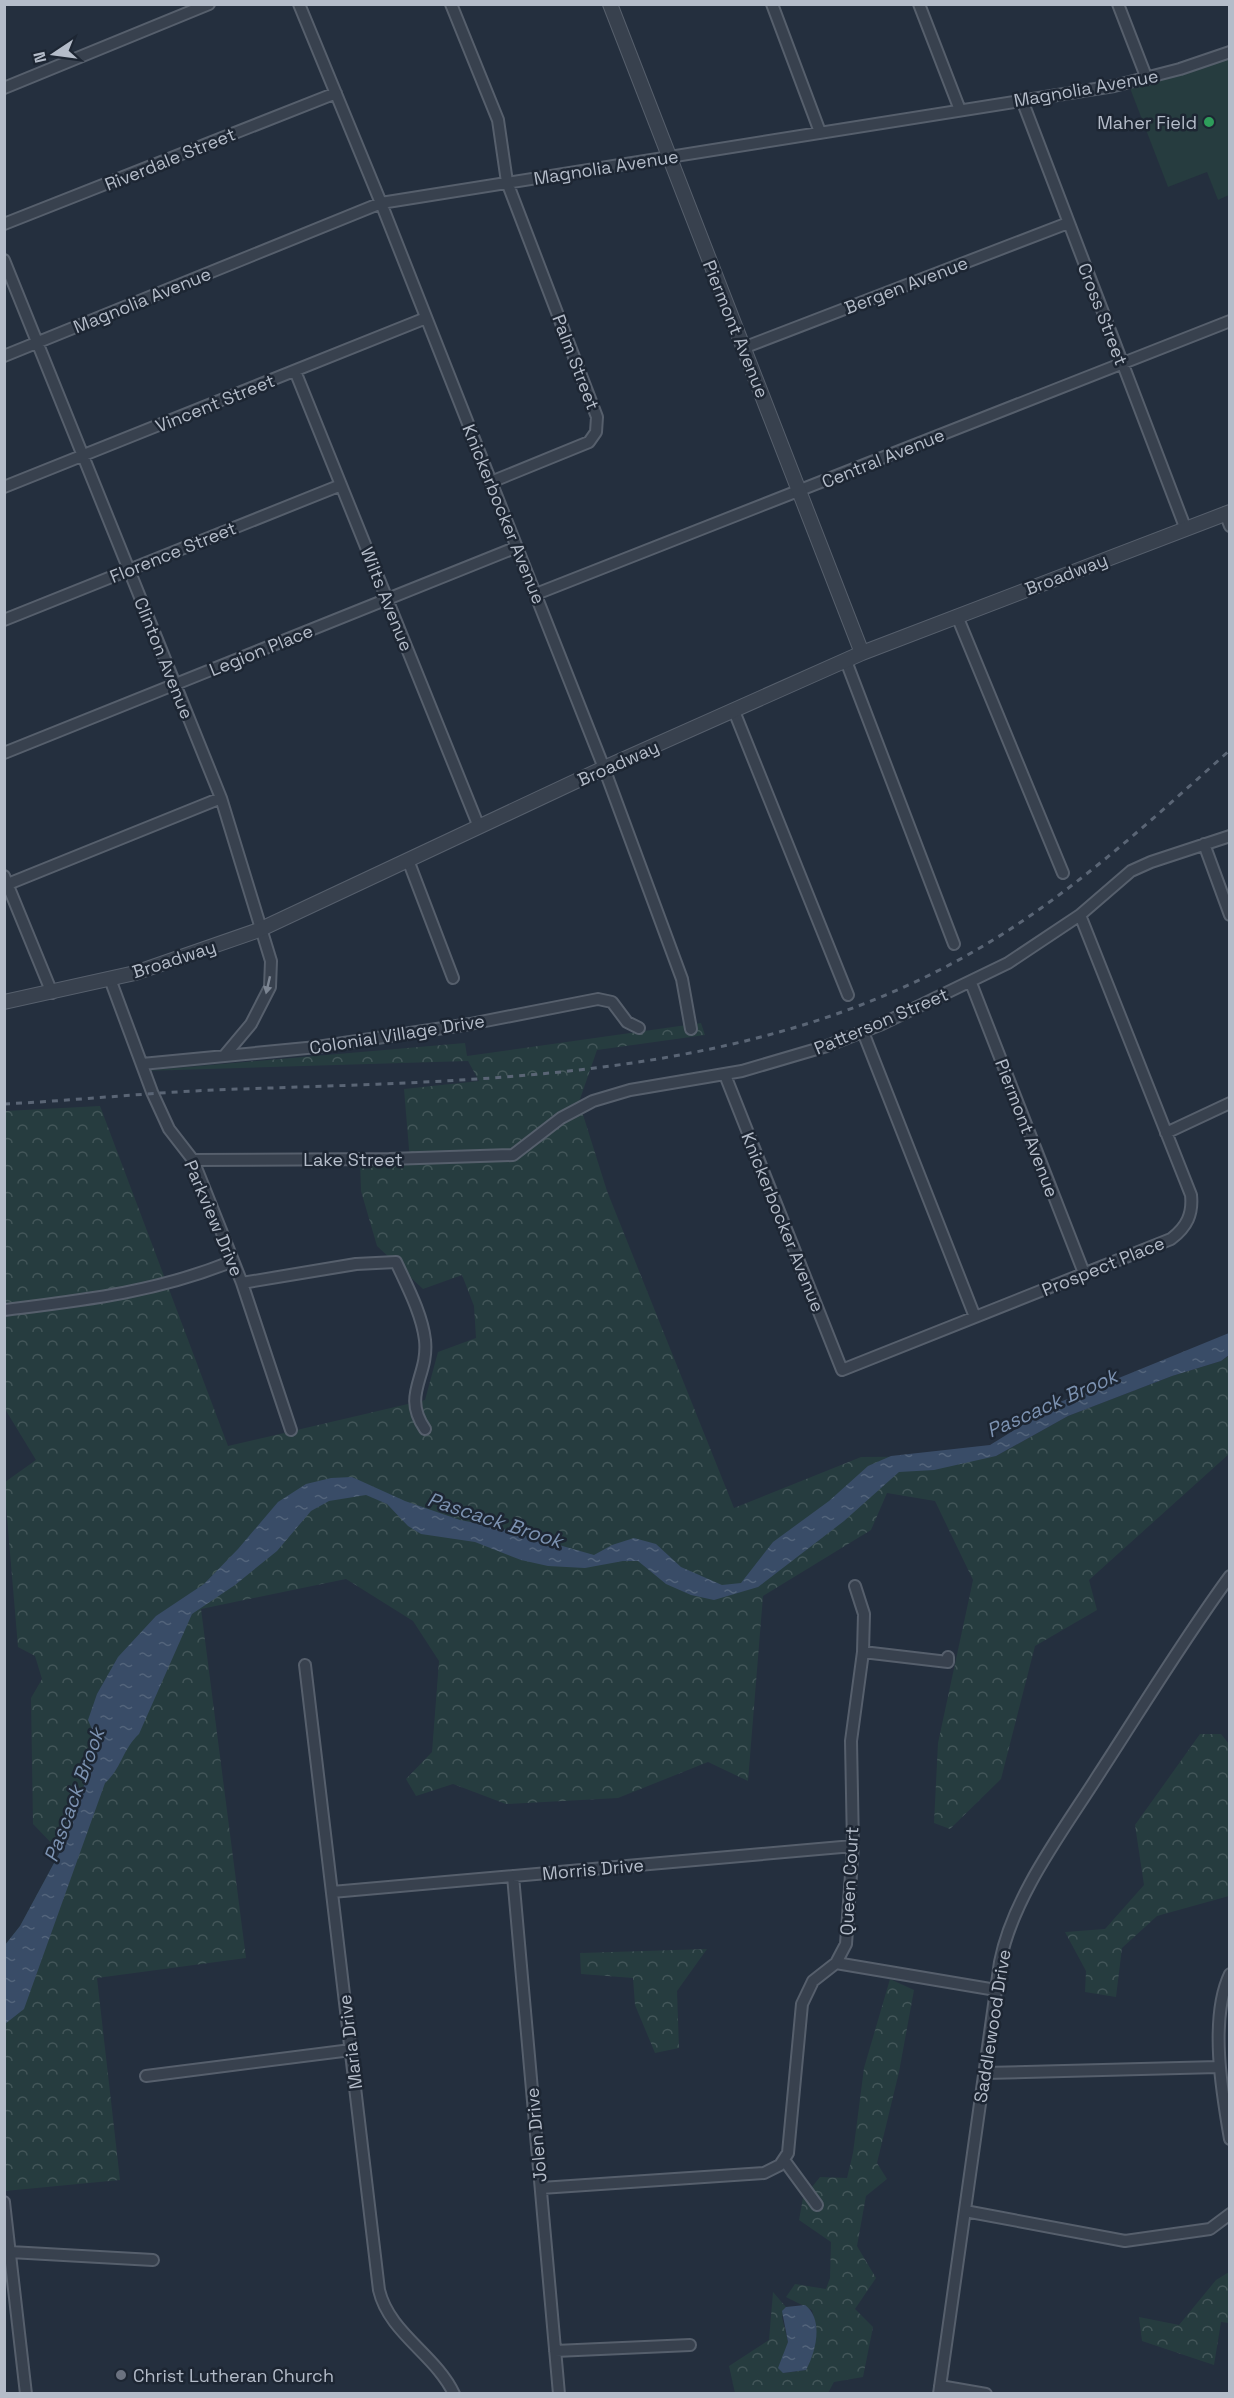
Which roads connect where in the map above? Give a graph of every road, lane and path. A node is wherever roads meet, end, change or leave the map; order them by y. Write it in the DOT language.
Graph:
graph roads {
  1 [pos="209,4"];
  2 [pos="299,4"];
  3 [pos="451,4"];
  4 [pos="610,4"];
  5 [pos="772,4"];
  6 [pos="919,4"];
  7 [pos="1118,4"];
  8 [pos="1230,52"];
  9 [pos="1147,79"];
  10 [pos="4,88"];
  11 [pos="336,93"];
  12 [pos="1022,100"];
  13 [pos="960,110"];
  14 [pos="820,132"];
  15 [pos="668,157"];
  16 [pos="507,182"];
  17 [pos="381,203"];
  18 [pos="1068,223"];
  19 [pos="4,224"];
  20 [pos="4,260"];
  21 [pos="426,318"];
  22 [pos="1230,321"];
  23 [pos="38,343"];
  24 [pos="743,348"];
  25 [pos="4,356"];
  26 [pos="1122,363"];
  27 [pos="295,371"];
  28 [pos="83,456"];
  29 [pos="491,482"];
  30 [pos="341,485"];
  31 [pos="4,487"];
  32 [pos="800,491"];
  33 [pos="1228,517"];
  34 [pos="1185,527"];
  35 [pos="517,547"];
  36 [pos="129,570"];
  37 [pos="536,594"];
  38 [pos="387,599"];
  39 [pos="957,616"];
  40 [pos="4,620"];
  41 [pos="862,653"];
  42 [pos="846,661"];
  43 [pos="175,684"];
  44 [pos="734,711"];
  45 [pos="4,753"];
  46 [pos="604,768"];
  47 [pos="220,798"];
  48 [pos="479,827"];
  49 [pos="1230,836"];
  50 [pos="1204,844"];
  51 [pos="408,860"];
  52 [pos="1063,873"];
  53 [pos="6,880"];
  54 [pos="1080,915"];
  55 [pos="1230,915"];
  56 [pos="259,930"];
  57 [pos="954,944"];
  58 [pos="453,978"];
  59 [pos="110,979"];
  60 [pos="971,983"];
  61 [pos="52,993"];
  62 [pos="848,995"];
  63 [pos="4,1002"];
  64 [pos="639,1028"];
  65 [pos="691,1029"];
  66 [pos="862,1032"];
  67 [pos="225,1055"];
  68 [pos="142,1064"];
  69 [pos="725,1075"];
  70 [pos="1230,1103"];
  71 [pos="1166,1133"];
  72 [pos="513,1155"];
  73 [pos="193,1160"];
  74 [pos="233,1261"];
  75 [pos="1084,1273"];
  76 [pos="242,1283"];
  77 [pos="4,1310"];
  78 [pos="975,1317"];
  79 [pos="842,1370"];
  80 [pos="425,1429"];
  81 [pos="291,1430"];
  82 [pos="1230,1576"];
  83 [pos="855,1586"];
  84 [pos="863,1652"];
  85 [pos="948,1657"];
  86 [pos="305,1665"];
  87 [pos="853,1846"];
  88 [pos="513,1876"];
  89 [pos="332,1892"];
  90 [pos="836,1963"];
  91 [pos="1230,1974"];
  92 [pos="996,1990"];
  93 [pos="351,2050"];
  94 [pos="1218,2067"];
  95 [pos="984,2073"];
  96 [pos="146,2076"];
  97 [pos="1230,2139"];
  98 [pos="784,2160"];
  99 [pos="541,2188"];
  100 [pos="4,2202"];
  101 [pos="817,2205"];
  102 [pos="965,2211"];
  103 [pos="1229,2216"];
  104 [pos="10,2252"];
  105 [pos="153,2260"];
  106 [pos="690,2345"];
  107 [pos="555,2351"];
  108 [pos="940,2390"];
  109 [pos="26,2394"];
  110 [pos="454,2394"];
  111 [pos="559,2394"];
  112 [pos="986,2394"];
  1 -- 10 [label="street"];
  2 -- 11 [label="street, Knickerbocker Avenue"];
  3 -- 16 [label="street, Palm Street"];
  4 -- 15 [label="street, Piermont Avenue"];
  5 -- 14 [label="street"];
  6 -- 13 [label="street"];
  7 -- 9 [label="street"];
  8 -- 9 [label="street, Magnolia Avenue"];
  9 -- 12 [label="street, Magnolia Avenue"];
  11 -- 17 [label="street, Knickerbocker Avenue"];
  11 -- 19 [label="street, Riverdale Street"];
  12 -- 13 [label="street, Magnolia Avenue"];
  12 -- 18 [label="street, Cross Street"];
  13 -- 14 [label="street, Magnolia Avenue"];
  14 -- 15 [label="street, Magnolia Avenue"];
  15 -- 16 [label="street, Magnolia Avenue"];
  15 -- 24 [label="street, Piermont Avenue"];
  16 -- 17 [label="street, Magnolia Avenue"];
  16 -- 29 [label="street, Palm Street"];
  17 -- 21 [label="street, Knickerbocker Avenue"];
  17 -- 23 [label="street, Magnolia Avenue"];
  18 -- 24 [label="street, Bergen Avenue"];
  18 -- 26 [label="street, Cross Street"];
  20 -- 23 [label="street, Clinton Avenue"];
  21 -- 27 [label="street, Vincent Street"];
  21 -- 29 [label="street, Knickerbocker Avenue"];
  22 -- 26 [label="street, Central Avenue"];
  23 -- 25 [label="street, Magnolia Avenue"];
  23 -- 28 [label="street, Clinton Avenue"];
  24 -- 32 [label="street, Piermont Avenue"];
  26 -- 32 [label="street, Central Avenue"];
  26 -- 34 [label="street, Cross Street"];
  27 -- 28 [label="street, Vincent Street"];
  27 -- 30 [label="street, Wilts Avenue"];
  28 -- 31 [label="street, Vincent Street"];
  28 -- 36 [label="street, Clinton Avenue"];
  29 -- 35 [label="street, Knickerbocker Avenue"];
  30 -- 36 [label="street, Florence Street"];
  30 -- 38 [label="street, Wilts Avenue"];
  32 -- 37 [label="street, Central Avenue"];
  32 -- 41 [label="street, Piermont Avenue"];
  33 -- 34 [label="street, Broadway"];
  34 -- 39 [label="street, Broadway"];
  35 -- 37 [label="street, Knickerbocker Avenue"];
  35 -- 38 [label="street, Legion Place"];
  36 -- 40 [label="street, Florence Street"];
  36 -- 43 [label="street, Clinton Avenue"];
  37 -- 46 [label="street, Knickerbocker Avenue"];
  38 -- 43 [label="street, Legion Place"];
  38 -- 48 [label="street, Wilts Avenue"];
  39 -- 41 [label="street, Broadway"];
  39 -- 52 [label="street"];
  41 -- 42 [label="street, Broadway"];
  42 -- 44 [label="street, Broadway"];
  42 -- 57 [label="street"];
  43 -- 45 [label="street, Legion Place"];
  43 -- 47 [label="street, Clinton Avenue"];
  44 -- 46 [label="street, Broadway"];
  44 -- 62 [label="street"];
  46 -- 48 [label="street, Broadway"];
  46 -- 65 [label="street, Knickerbocker Avenue"];
  47 -- 53 [label="street"];
  47 -- 56 [label="street, Clinton Avenue"];
  48 -- 51 [label="street, Broadway"];
  49 -- 50 [label="street, Patterson Street"];
  50 -- 54 [label="street, Patterson Street"];
  50 -- 55 [label="street"];
  51 -- 56 [label="street, Broadway"];
  51 -- 58 [label="street"];
  53 -- 61 [label="street"];
  54 -- 60 [label="street, Patterson Street"];
  54 -- 71 [label="street, Prospect Place"];
  56 -- 59 [label="street, Broadway"];
  56 -- 67 [label="street, Clinton Avenue, one-way"];
  59 -- 61 [label="street, Broadway"];
  59 -- 68 [label="street, Parkview Drive"];
  60 -- 66 [label="street, Patterson Street"];
  60 -- 75 [label="street, Piermont Avenue"];
  61 -- 63 [label="street, Broadway"];
  64 -- 67 [label="street, Colonial Village Drive"];
  66 -- 69 [label="street, Patterson Street"];
  66 -- 78 [label="street"];
  67 -- 68 [label="street, Colonial Village Drive"];
  68 -- 73 [label="street, Parkview Drive"];
  69 -- 72 [label="street, Patterson Street"];
  69 -- 79 [label="street, Knickerbocker Avenue"];
  70 -- 71 [label="street"];
  71 -- 75 [label="street, Prospect Place"];
  72 -- 73 [label="street, Lake Street"];
  73 -- 74 [label="street, Parkview Drive"];
  74 -- 76 [label="street, Parkview Drive"];
  74 -- 77 [label="street"];
  75 -- 78 [label="street, Prospect Place"];
  76 -- 80 [label="street"];
  76 -- 81 [label="street, Parkview Drive"];
  78 -- 79 [label="street, Prospect Place"];
  82 -- 92 [label="street, Saddlewood Drive"];
  83 -- 84 [label="street, Queen Court"];
  84 -- 85 [label="street"];
  84 -- 87 [label="street, Queen Court"];
  86 -- 89 [label="street, Maria Drive"];
  87 -- 88 [label="street, Morris Drive"];
  87 -- 90 [label="street, Queen Court"];
  88 -- 89 [label="street, Morris Drive"];
  88 -- 99 [label="street, Jolen Drive"];
  89 -- 93 [label="street, Maria Drive"];
  90 -- 92 [label="street"];
  90 -- 98 [label="street"];
  91 -- 94 [label="street"];
  92 -- 95 [label="street, Saddlewood Drive"];
  93 -- 96 [label="street"];
  93 -- 110 [label="street, Maria Drive"];
  94 -- 95 [label="street"];
  94 -- 97 [label="street"];
  95 -- 102 [label="street, Saddlewood Drive"];
  98 -- 99 [label="street"];
  98 -- 101 [label="street"];
  99 -- 107 [label="street, Jolen Drive"];
  100 -- 104 [label="street"];
  102 -- 103 [label="street"];
  102 -- 108 [label="street, Saddlewood Drive"];
  104 -- 105 [label="street"];
  104 -- 109 [label="street"];
  106 -- 107 [label="street"];
  107 -- 111 [label="street, Jolen Drive"];
  108 -- 112 [label="street"];
}
